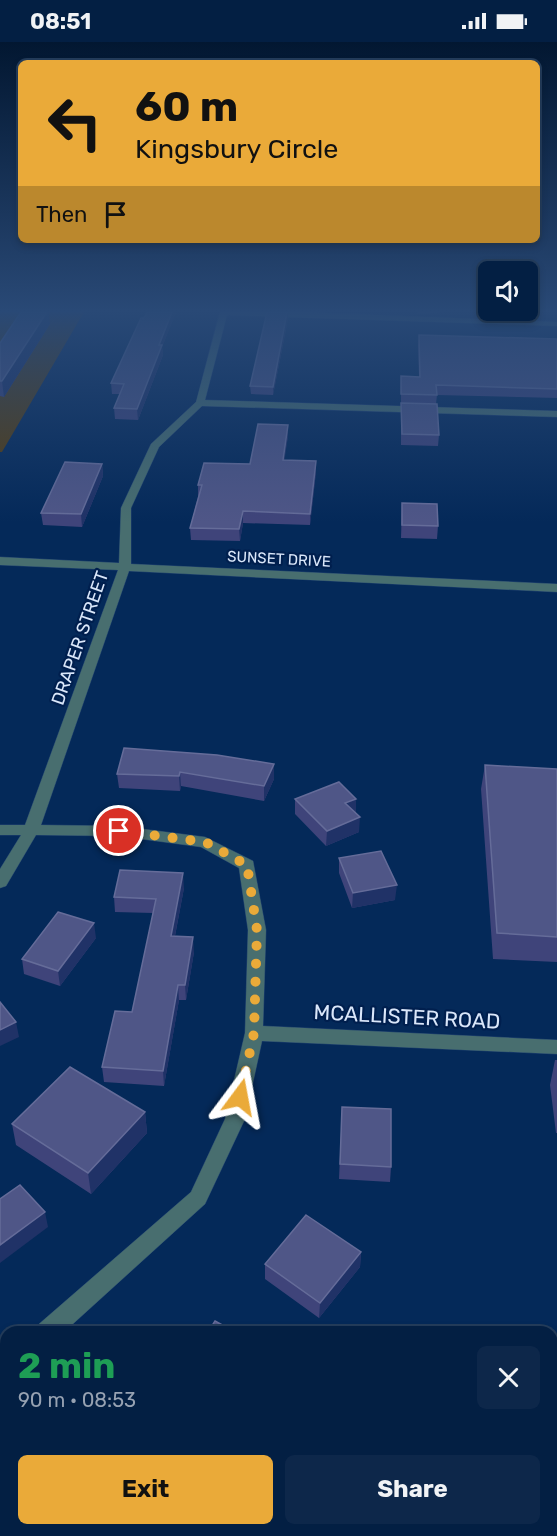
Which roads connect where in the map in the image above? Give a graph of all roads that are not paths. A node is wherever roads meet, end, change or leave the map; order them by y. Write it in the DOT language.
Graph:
graph roads {
  1 [pos="206,382"];
  2 [pos="200,404"];
  3 [pos="557,414"];
  4 [pos="0,561"];
  5 [pos="125,566"];
  6 [pos="557,588"];
  7 [pos="0,830"];
  8 [pos="31,831"];
  9 [pos="0,882"];
  10 [pos="254,1033"];
  11 [pos="557,1047"];
  12 [pos="54,1326"];
  1 -- 2 [label="street"];
  2 -- 3 [label="street"];
  2 -- 5 [label="street, DRAPER STREET"];
  4 -- 5 [label="street, SUNSET DRIVE"];
  5 -- 6 [label="street, SUNSET DRIVE"];
  5 -- 8 [label="street, DRAPER STREET"];
  7 -- 8 [label="street"];
  8 -- 9 [label="street, DRAPER STREET"];
  8 -- 10 [label="street"];
  10 -- 11 [label="street, MCALLISTER ROAD"];
  10 -- 12 [label="street"];
}
